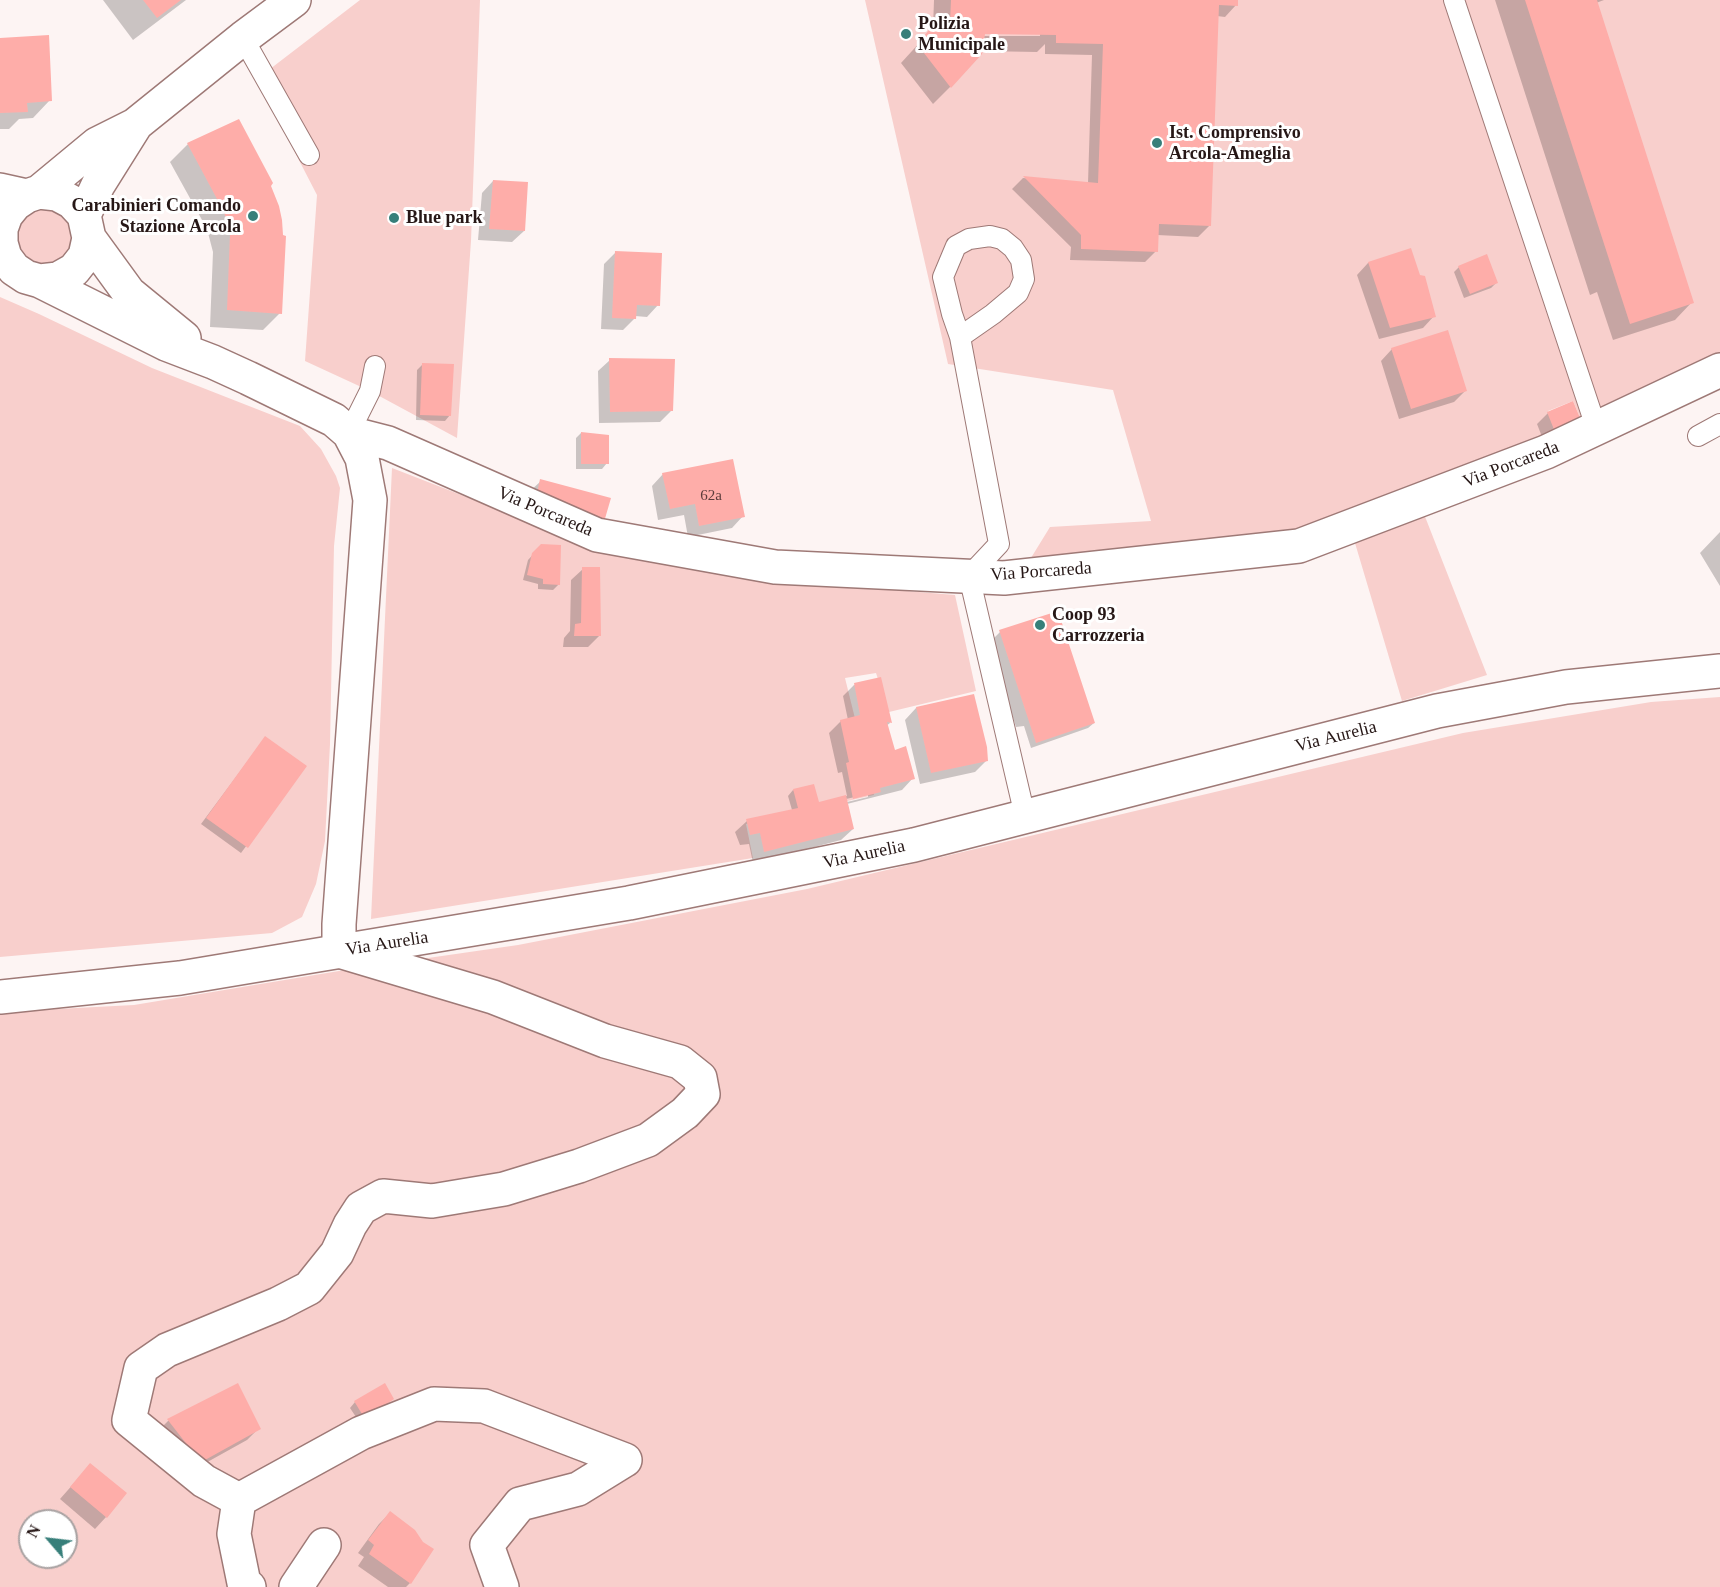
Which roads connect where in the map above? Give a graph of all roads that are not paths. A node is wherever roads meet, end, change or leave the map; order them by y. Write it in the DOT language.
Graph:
graph roads {
  1 [pos="294,0"];
  2 [pos="1454,0"];
  3 [pos="243,38"];
  4 [pos="135,125"];
  5 [pos="309,154"];
  6 [pos="22,193"];
  7 [pos="87,226"];
  8 [pos="18,271"];
  9 [pos="960,337"];
  10 [pos="213,362"];
  11 [pos="375,366"];
  12 [pos="1720,370"];
  13 [pos="1720,424"];
  14 [pos="1597,430"];
  15 [pos="349,433"];
  16 [pos="1698,436"];
  17 [pos="969,576"];
  18 [pos="1720,671"];
  19 [pos="1026,816"];
  20 [pos="339,951"];
  21 [pos="0,997"];
  22 [pos="239,1500"];
  23 [pos="324,1545"];
  24 [pos="249,1587"];
  25 [pos="296,1587"];
  26 [pos="502,1587"];
  1 -- 3 [label="street"];
  2 -- 14 [label="lane"];
  3 -- 4 [label="street"];
  3 -- 5 [label="lane"];
  4 -- 6 [label="street"];
  4 -- 7 [label="street"];
  6 -- 7 [label="street"];
  6 -- 8 [label="street"];
  7 -- 8 [label="street"];
  7 -- 10 [label="street"];
  8 -- 10 [label="street"];
  9 -- 9 [label="lane"];
  9 -- 17 [label="lane"];
  10 -- 15 [label="street, Via Porcareda"];
  11 -- 15 [label="lane"];
  12 -- 14 [label="street, Via Porcareda"];
  13 -- 16 [label="lane"];
  14 -- 17 [label="street, Via Porcareda"];
  15 -- 17 [label="street, Via Porcareda"];
  15 -- 20 [label="street, Via Porcareda"];
  17 -- 19 [label="lane"];
  18 -- 19 [label="street, Via Aurelia"];
  19 -- 20 [label="street, Via Aurelia"];
  20 -- 21 [label="street, Via Aurelia"];
  20 -- 22 [label="street"];
  22 -- 24 [label="street"];
  22 -- 26 [label="street"];
  23 -- 25 [label="street"];
}
